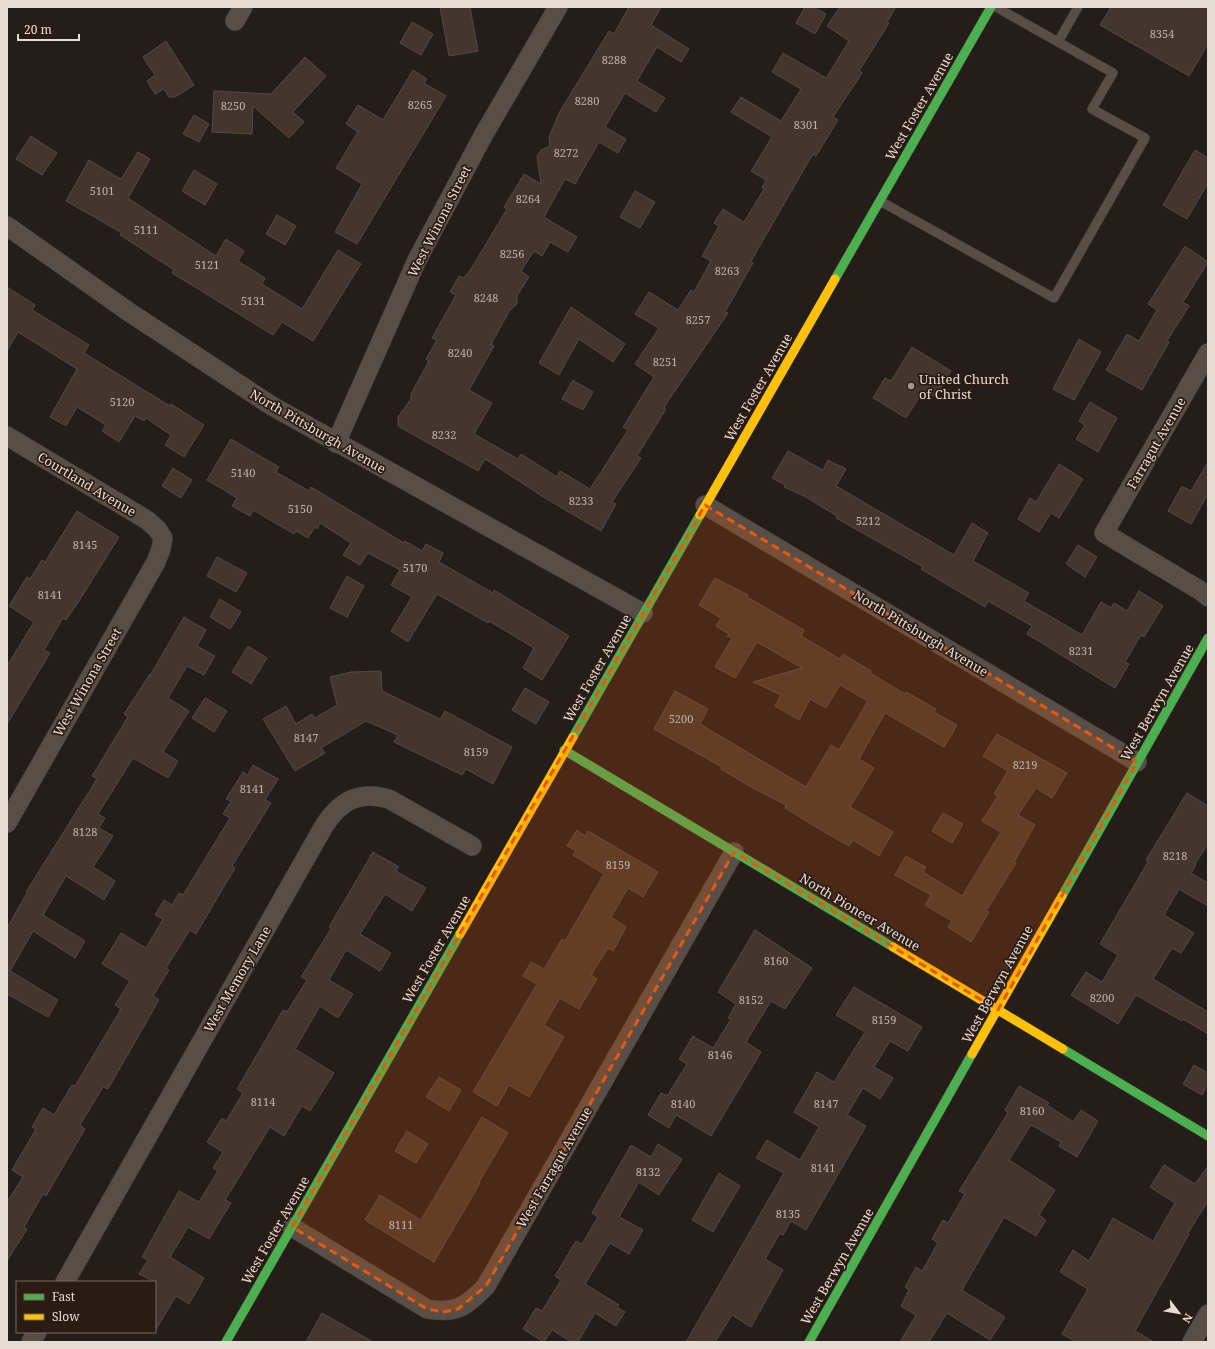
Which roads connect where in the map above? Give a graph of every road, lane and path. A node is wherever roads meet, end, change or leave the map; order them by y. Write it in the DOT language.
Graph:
graph roads {
  1 [pos="558,7"];
  2 [pos="991,7"];
  3 [pos="996,7"];
  4 [pos="1078,7"];
  5 [pos="1058,42"];
  6 [pos="880,201"];
  7 [pos="7,226"];
  8 [pos="1208,354"];
  9 [pos="7,436"];
  10 [pos="336,443"];
  11 [pos="705,505"];
  12 [pos="163,538"];
  13 [pos="1208,597"];
  14 [pos="643,613"];
  15 [pos="1208,638"];
  16 [pos="564,750"];
  17 [pos="1137,762"];
  18 [pos="7,823"];
  19 [pos="472,846"];
  20 [pos="734,852"];
  21 [pos="998,1010"];
  22 [pos="1208,1136"];
  23 [pos="292,1227"];
  24 [pos="66,1281"];
  25 [pos="1208,1314"];
  26 [pos="36,1333"];
  27 [pos="31,1342"];
  28 [pos="226,1342"];
  29 [pos="809,1342"];
  30 [pos="1192,1342"];
  1 -- 10 [label="street, West Winona Street"];
  2 -- 6 [label="street, West Foster Avenue"];
  3 -- 5 [label="lane"];
  4 -- 5 [label="lane"];
  5 -- 6 [label="lane"];
  6 -- 11 [label="street, West Foster Avenue"];
  7 -- 10 [label="street, North Pittsburgh Avenue"];
  8 -- 13 [label="street, Farragut Avenue"];
  9 -- 12 [label="street, Courtland Avenue"];
  10 -- 14 [label="street, North Pittsburgh Avenue"];
  11 -- 14 [label="street, West Foster Avenue"];
  11 -- 17 [label="street, North Pittsburgh Avenue"];
  12 -- 18 [label="street, West Winona Street"];
  14 -- 16 [label="street, West Foster Avenue"];
  15 -- 17 [label="street, West Berwyn Avenue"];
  16 -- 20 [label="street, North Pioneer Avenue"];
  16 -- 23 [label="street, West Foster Avenue"];
  17 -- 21 [label="street, West Berwyn Avenue"];
  19 -- 24 [label="street, West Memory Lane"];
  20 -- 21 [label="street, North Pioneer Avenue"];
  20 -- 23 [label="street, West Farragut Avenue"];
  21 -- 22 [label="street, North Pioneer Avenue"];
  21 -- 29 [label="street, West Berwyn Avenue"];
  23 -- 28 [label="street, West Foster Avenue"];
  25 -- 30 [label="street"];
  26 -- 27 [label="street"];
}
